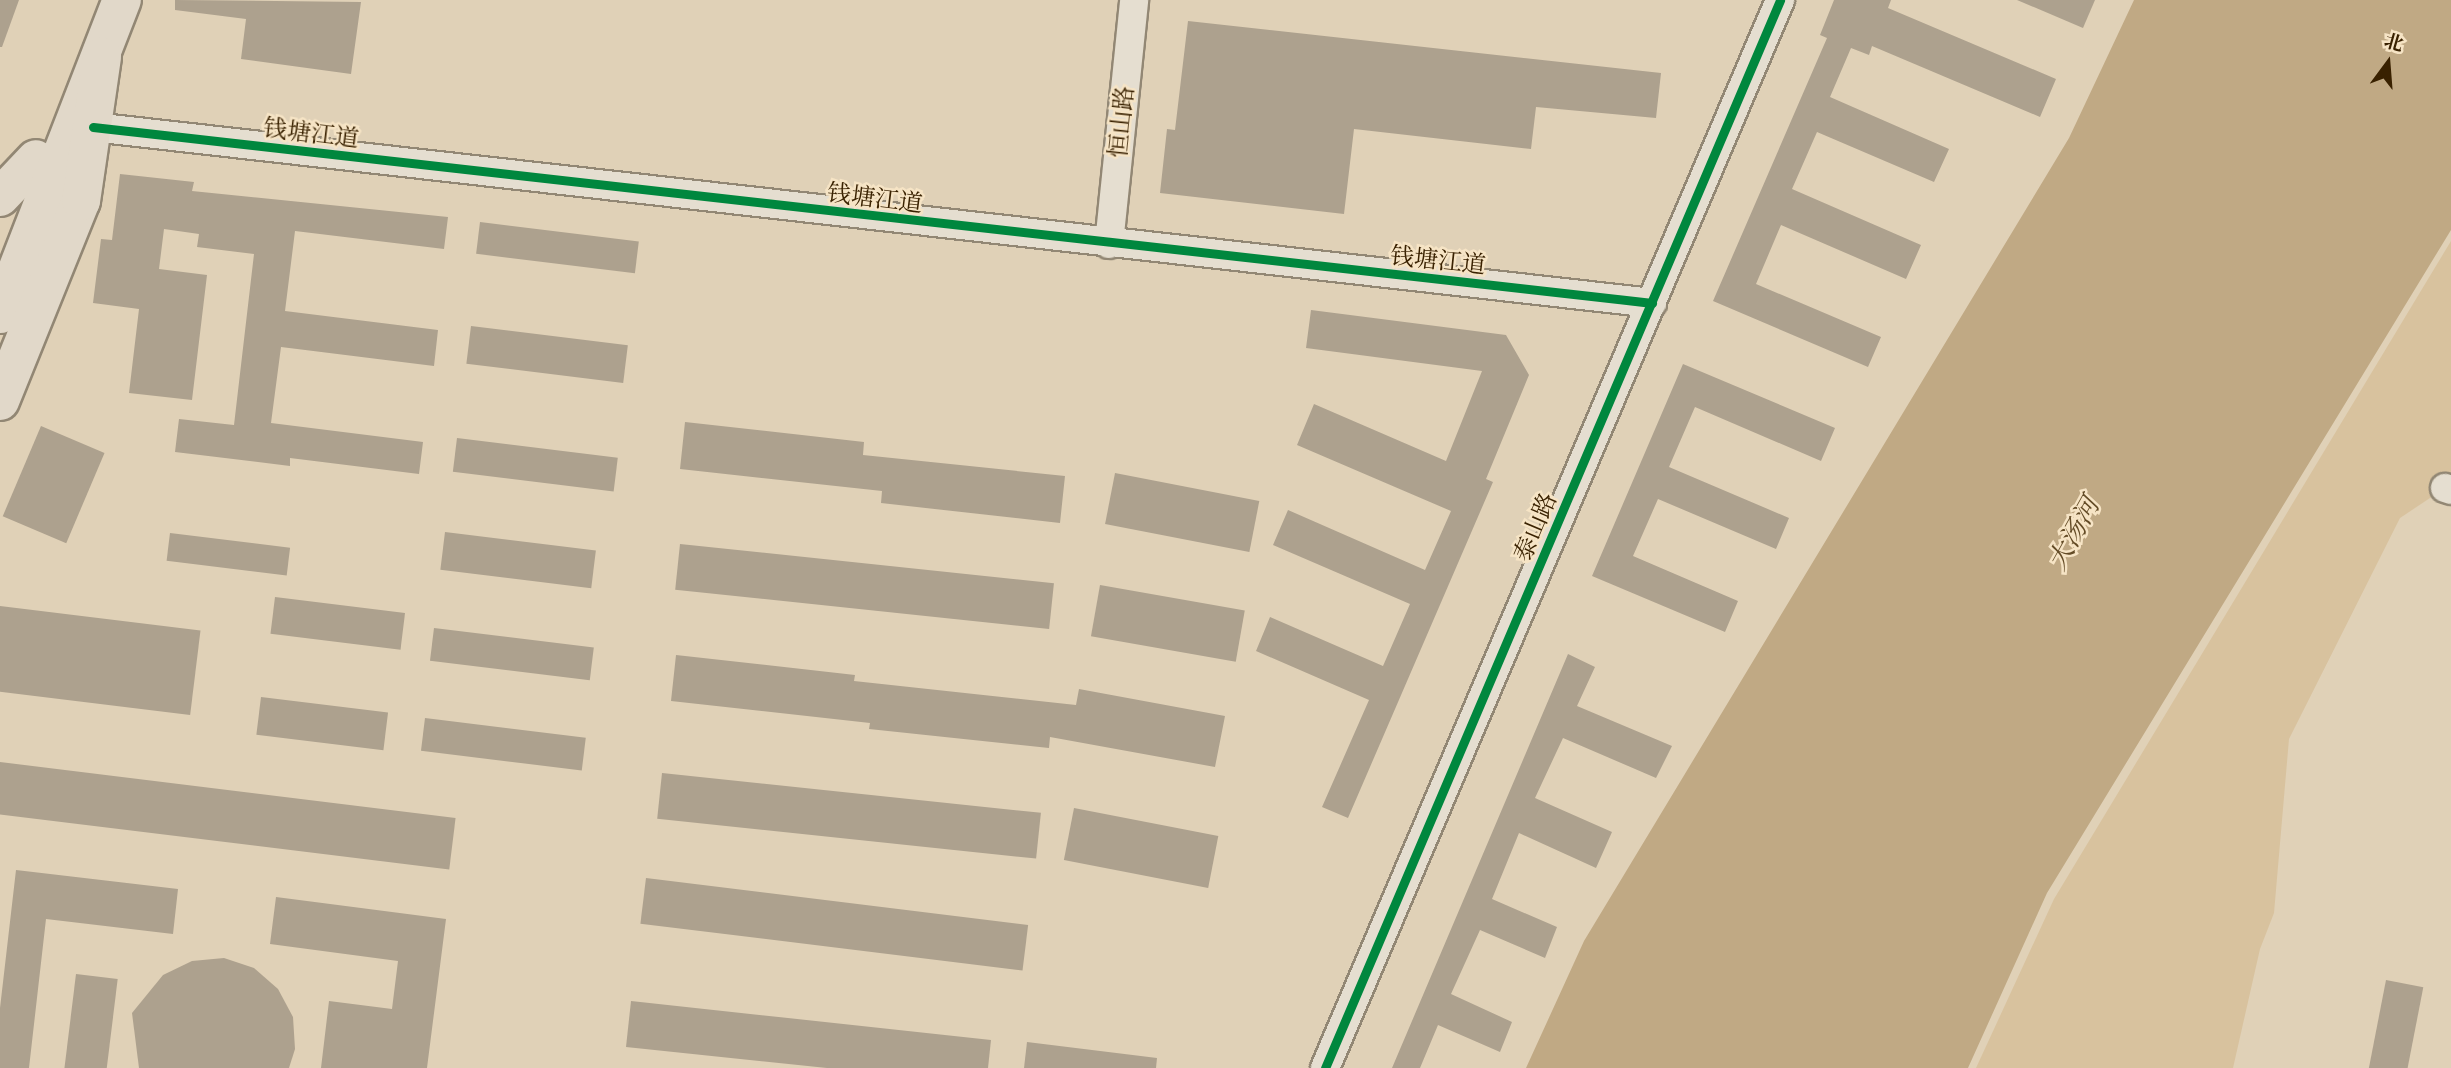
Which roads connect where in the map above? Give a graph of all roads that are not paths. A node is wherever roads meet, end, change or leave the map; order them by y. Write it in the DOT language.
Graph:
graph roads {
  1 [pos="98,0"];
  2 [pos="122,0"];
  3 [pos="1134,0"];
  4 [pos="1780,0"];
  5 [pos="102,57"];
  6 [pos="93,127"];
  7 [pos="36,159"];
  8 [pos="0,197"];
  9 [pos="1109,244"];
  10 [pos="7,264"];
  11 [pos="1652,303"];
  12 [pos="0,314"];
  13 [pos="0,401"];
  14 [pos="1325,1068"];
  1 -- 7 [label="highway"];
  2 -- 5 [label="highway"];
  3 -- 9 [label="street, 恒山路"];
  4 -- 11 [label="street, 泰山路"];
  5 -- 6 [label="highway"];
  5 -- 10 [label="highway"];
  6 -- 9 [label="street, 钱塘江道"];
  6 -- 13 [label="highway"];
  7 -- 8 [label="highway"];
  7 -- 10 [label="highway"];
  9 -- 11 [label="street, 钱塘江道"];
  10 -- 12 [label="highway"];
  11 -- 14 [label="street, 泰山路"];
}
